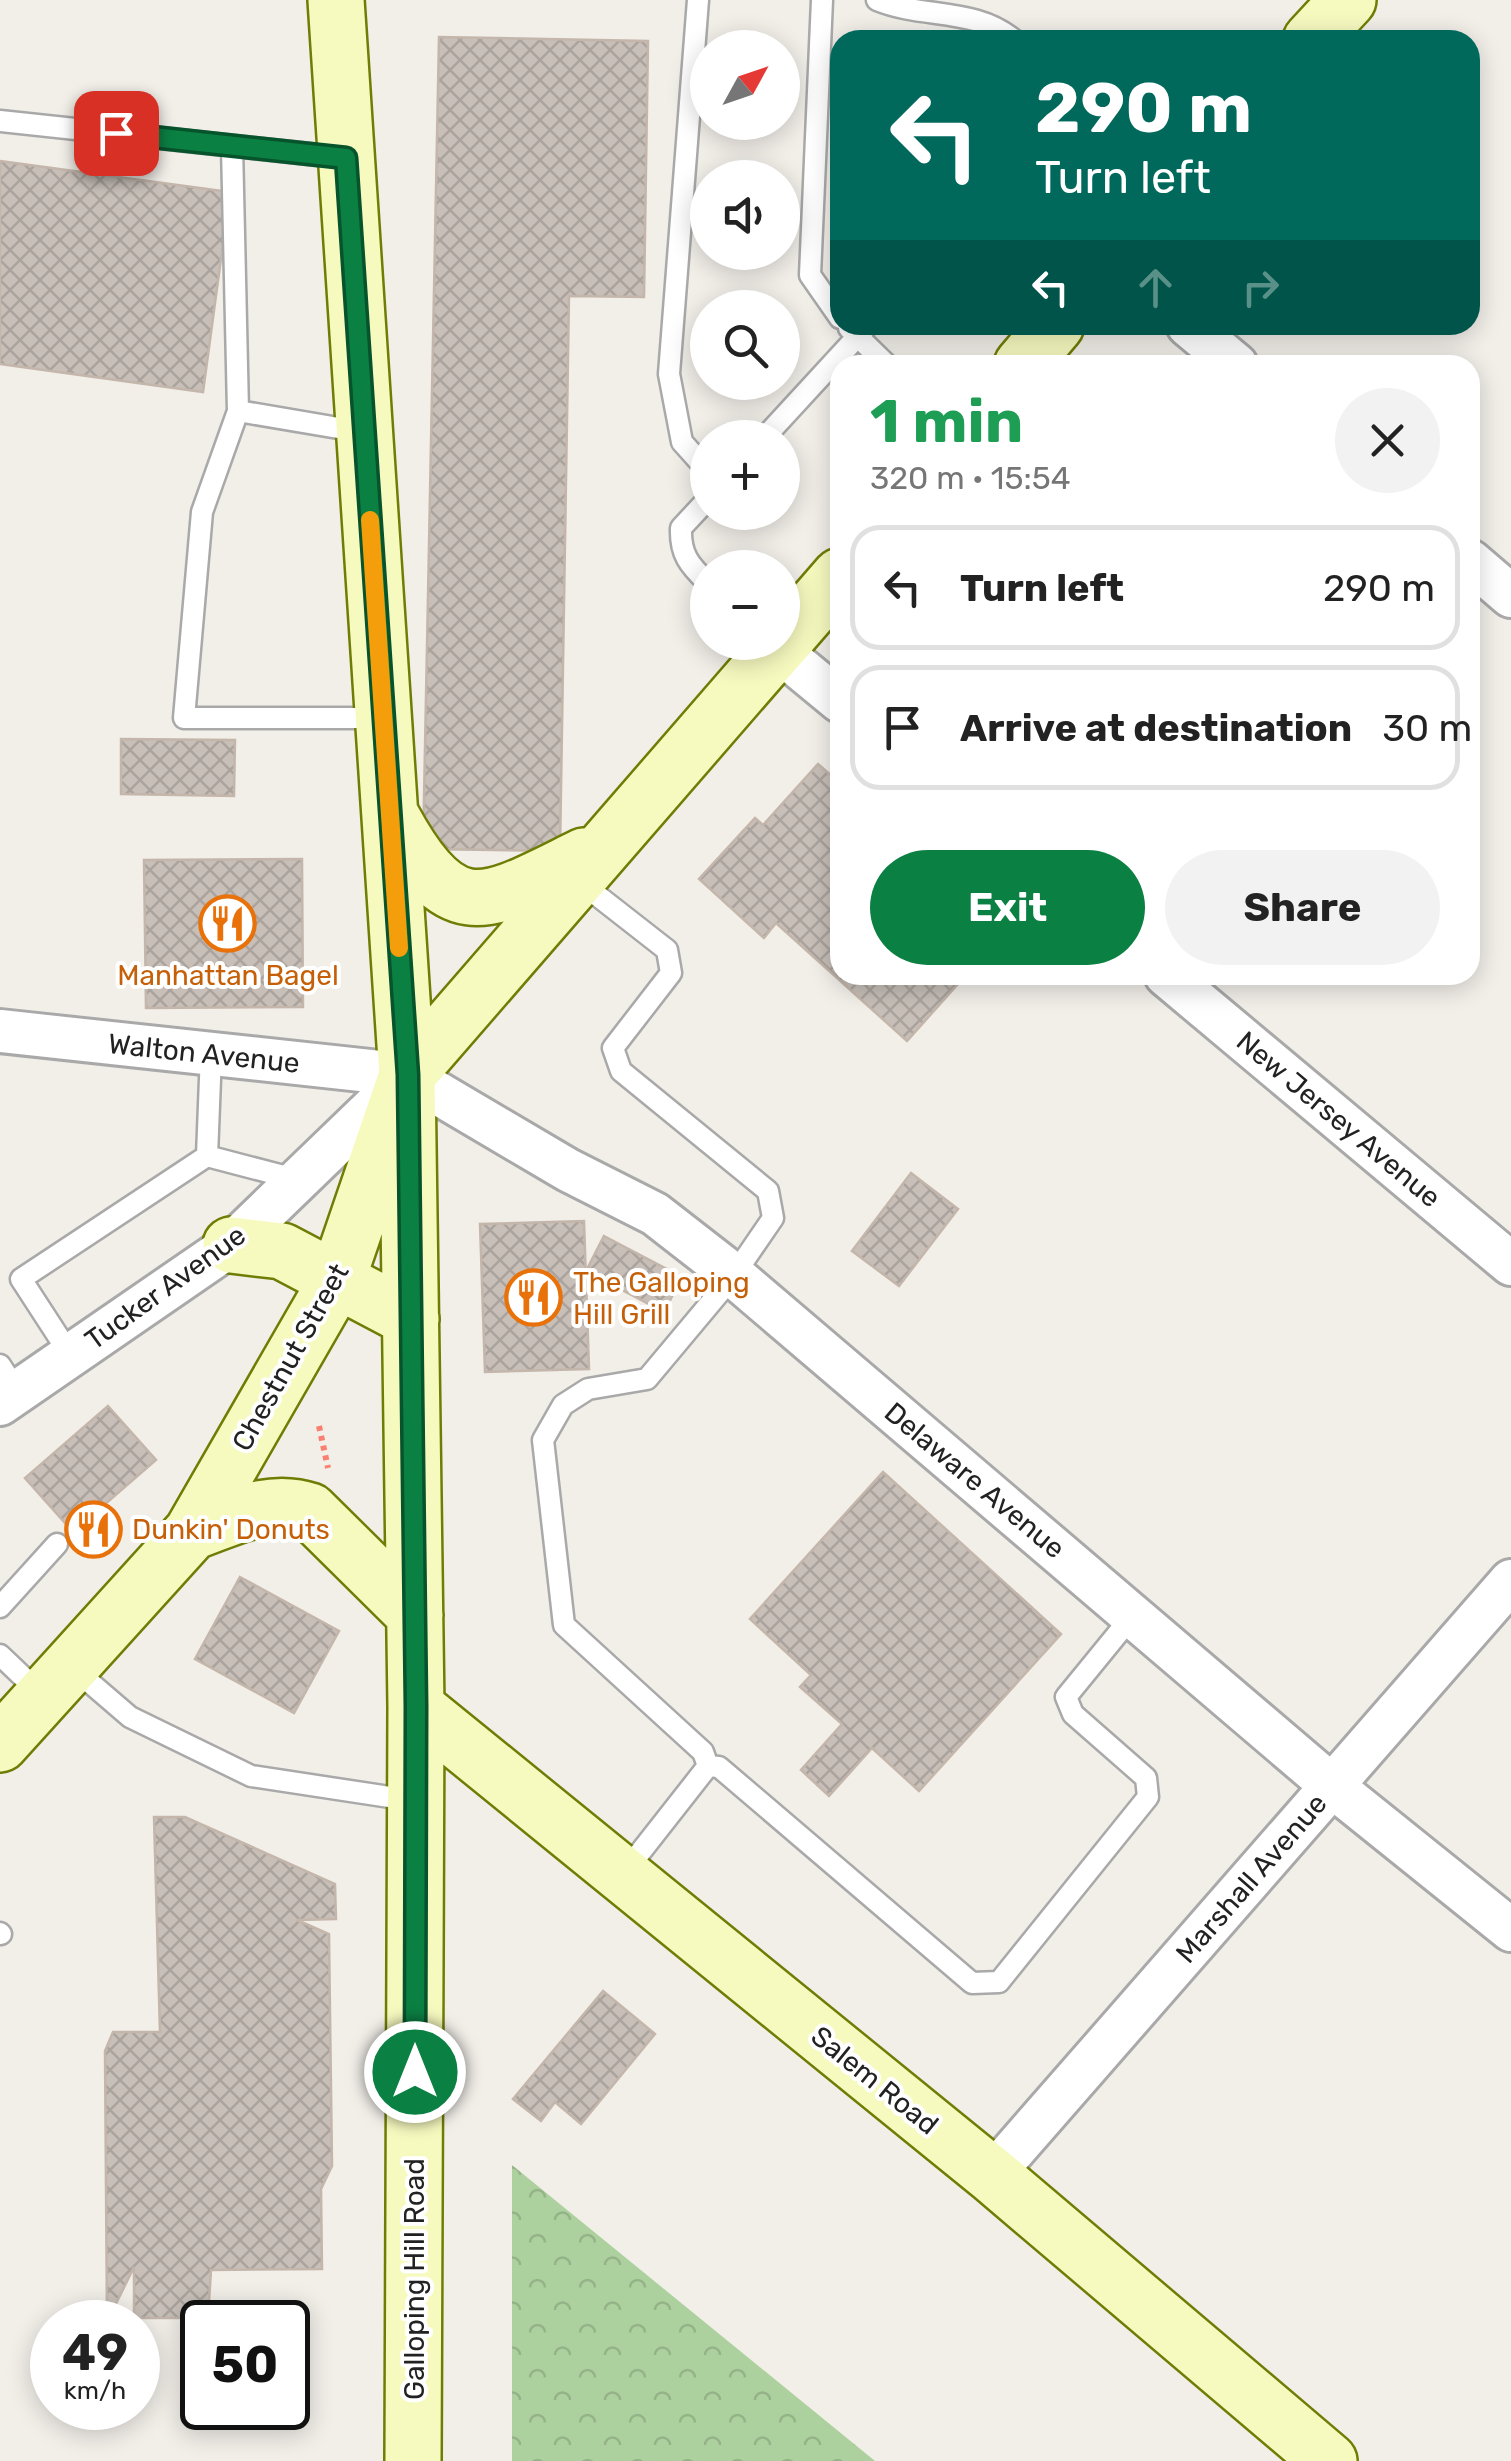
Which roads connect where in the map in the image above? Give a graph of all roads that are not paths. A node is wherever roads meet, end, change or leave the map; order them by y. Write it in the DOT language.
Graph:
graph roads {
  1 [pos="336,0"];
  2 [pos="698,0"];
  3 [pos="822,0"];
  4 [pos="877,0"];
  5 [pos="1348,0"];
  6 [pos="1002,30"];
  7 [pos="1320,30"];
  8 [pos="0,120"];
  9 [pos="232,146"];
  10 [pos="346,158"];
  11 [pos="830,304"];
  12 [pos="853,335"];
  13 [pos="863,335"];
  14 [pos="1048,335"];
  15 [pos="1200,335"];
  16 [pos="836,355"];
  17 [pos="878,355"];
  18 [pos="1030,355"];
  19 [pos="1224,355"];
  20 [pos="830,361"];
  21 [pos="238,412"];
  22 [pos="780,420"];
  23 [pos="364,433"];
  24 [pos="690,451"];
  25 [pos="690,518"];
  26 [pos="690,567"];
  27 [pos="1480,570"];
  28 [pos="830,587"];
  29 [pos="1511,596"];
  30 [pos="800,618"];
  31 [pos="762,660"];
  32 [pos="790,660"];
  33 [pos="830,694"];
  34 [pos="384,718"];
  35 [pos="390,814"];
  36 [pos="593,862"];
  37 [pos="1178,985"];
  38 [pos="0,1030"];
  39 [pos="211,1053"];
  40 [pos="408,1075"];
  41 [pos="207,1156"];
  42 [pos="295,1179"];
  43 [pos="231,1245"];
  44 [pos="1511,1264"];
  45 [pos="734,1276"];
  46 [pos="337,1280"];
  47 [pos="411,1318"];
  48 [pos="71,1356"];
  49 [pos="6,1387"];
  50 [pos="192,1532"];
  51 [pos="57,1544"];
  52 [pos="1511,1581"];
  53 [pos="0,1607"];
  54 [pos="415,1615"];
  55 [pos="1133,1615"];
  56 [pos="0,1655"];
  57 [pos="58,1682"];
  58 [pos="416,1707"];
  59 [pos="0,1744"];
  60 [pos="708,1766"];
  61 [pos="1332,1786"];
  62 [pos="416,1800"];
  63 [pos="623,1875"];
  64 [pos="1511,1930"];
  65 [pos="992,2175"];
  66 [pos="413,2461"];
  67 [pos="1329,2461"];
  1 -- 10 [label="main road, Galloping Hill Road"];
  2 -- 24 [label="lane"];
  3 -- 11 [label="lane"];
  4 -- 6 [label="lane"];
  5 -- 7 [label="main road"];
  8 -- 9 [label="lane"];
  9 -- 10 [label="lane"];
  9 -- 21 [label="lane"];
  10 -- 23 [label="main road, Galloping Hill Road"];
  12 -- 16 [label="lane"];
  13 -- 17 [label="lane"];
  14 -- 18 [label="main road"];
  15 -- 19 [label="street"];
  20 -- 22 [label="lane"];
  21 -- 23 [label="lane"];
  21 -- 34 [label="lane"];
  23 -- 34 [label="main road, Galloping Hill Road"];
  25 -- 26 [label="lane"];
  27 -- 29 [label="street"];
  28 -- 30 [label="main road, Chestnut Street"];
  31 -- 36 [label="main road, Chestnut Street"];
  32 -- 33 [label="street"];
  34 -- 35 [label="main road, Galloping Hill Road"];
  35 -- 36 [label="main road"];
  35 -- 40 [label="main road, Galloping Hill Road"];
  36 -- 40 [label="main road, Chestnut Street"];
  36 -- 45 [label="lane"];
  37 -- 44 [label="street, New Jersey Avenue"];
  38 -- 39 [label="street, Walton Avenue"];
  39 -- 40 [label="street, Walton Avenue"];
  39 -- 41 [label="lane"];
  40 -- 42 [label="street, Tucker Avenue"];
  40 -- 45 [label="street, Delaware Avenue"];
  40 -- 46 [label="main road, Chestnut Street"];
  40 -- 47 [label="main road, Galloping Hill Road"];
  41 -- 42 [label="lane"];
  41 -- 48 [label="lane"];
  42 -- 43 [label="street, Tucker Avenue"];
  43 -- 46 [label="main road"];
  43 -- 48 [label="street, Tucker Avenue"];
  45 -- 55 [label="street, Delaware Avenue"];
  45 -- 60 [label="lane"];
  46 -- 47 [label="main road"];
  46 -- 50 [label="main road, Chestnut Street"];
  47 -- 54 [label="main road, Galloping Hill Road"];
  48 -- 49 [label="street, Tucker Avenue"];
  50 -- 54 [label="main road"];
  50 -- 57 [label="main road, Chestnut Street"];
  51 -- 53 [label="lane"];
  52 -- 61 [label="street, Marshall Avenue"];
  54 -- 58 [label="main road, Galloping Hill Road"];
  55 -- 60 [label="lane"];
  55 -- 61 [label="street, Delaware Avenue"];
  56 -- 57 [label="lane"];
  57 -- 59 [label="main road, Chestnut Street"];
  57 -- 62 [label="lane"];
  58 -- 62 [label="main road, Galloping Hill Road"];
  58 -- 63 [label="main road, Salem Road"];
  60 -- 63 [label="lane"];
  61 -- 64 [label="street, Delaware Avenue"];
  61 -- 65 [label="street, Marshall Avenue"];
  62 -- 66 [label="main road, Galloping Hill Road"];
  63 -- 65 [label="main road, Salem Road"];
  65 -- 67 [label="main road, Salem Road"];
}
